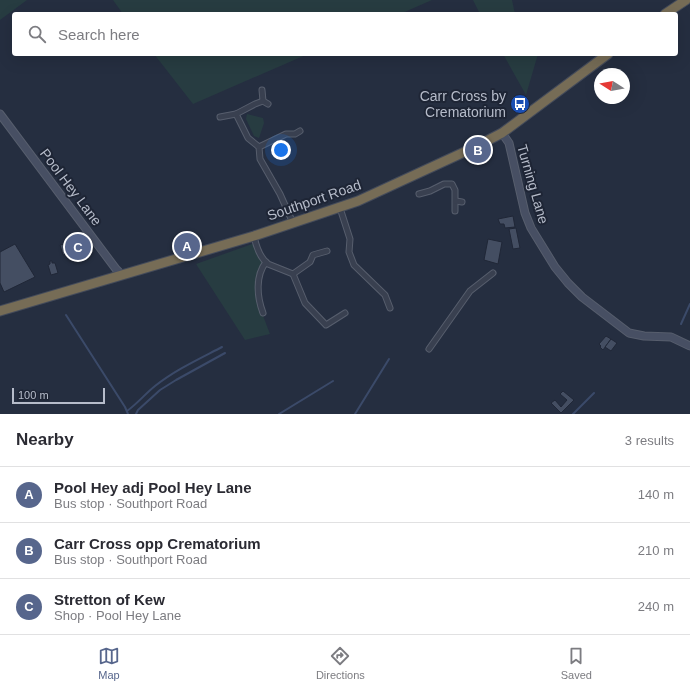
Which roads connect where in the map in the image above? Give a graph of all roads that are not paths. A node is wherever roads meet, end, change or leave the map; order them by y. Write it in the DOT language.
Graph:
graph roads {
  1 [pos="686,0"];
  2 [pos="668,12"];
  3 [pos="605,56"];
  4 [pos="262,90"];
  5 [pos="0,114"];
  6 [pos="236,114"];
  7 [pos="220,117"];
  8 [pos="300,131"];
  9 [pos="502,133"];
  10 [pos="259,147"];
  11 [pos="420,194"];
  12 [pos="456,201"];
  13 [pos="462,202"];
  14 [pos="340,208"];
  15 [pos="455,211"];
  16 [pos="293,223"];
  17 [pos="254,236"];
  18 [pos="327,251"];
  19 [pos="266,262"];
  20 [pos="493,273"];
  21 [pos="293,274"];
  22 [pos="122,275"];
  23 [pos="390,308"];
  24 [pos="0,311"];
  25 [pos="263,313"];
  26 [pos="344,313"];
  27 [pos="690,346"];
  28 [pos="429,349"];
  1 -- 2 [label="highway"];
  3 -- 9 [label="highway, Southport Road"];
  4 -- 6 [label="street"];
  5 -- 22 [label="street, Pool Hey Lane"];
  6 -- 7 [label="street"];
  6 -- 10 [label="street"];
  8 -- 10 [label="street"];
  9 -- 14 [label="highway, Southport Road"];
  9 -- 27 [label="street, Turning Lane"];
  10 -- 16 [label="street"];
  11 -- 12 [label="street"];
  12 -- 13 [label="street"];
  12 -- 15 [label="street"];
  14 -- 16 [label="highway, Southport Road"];
  14 -- 23 [label="street"];
  16 -- 17 [label="highway, Southport Road"];
  17 -- 19 [label="street"];
  17 -- 22 [label="highway, Southport Road"];
  18 -- 21 [label="street"];
  19 -- 21 [label="street"];
  19 -- 25 [label="street"];
  20 -- 28 [label="street"];
  21 -- 26 [label="street"];
  22 -- 24 [label="highway, Southport Road"];
}
